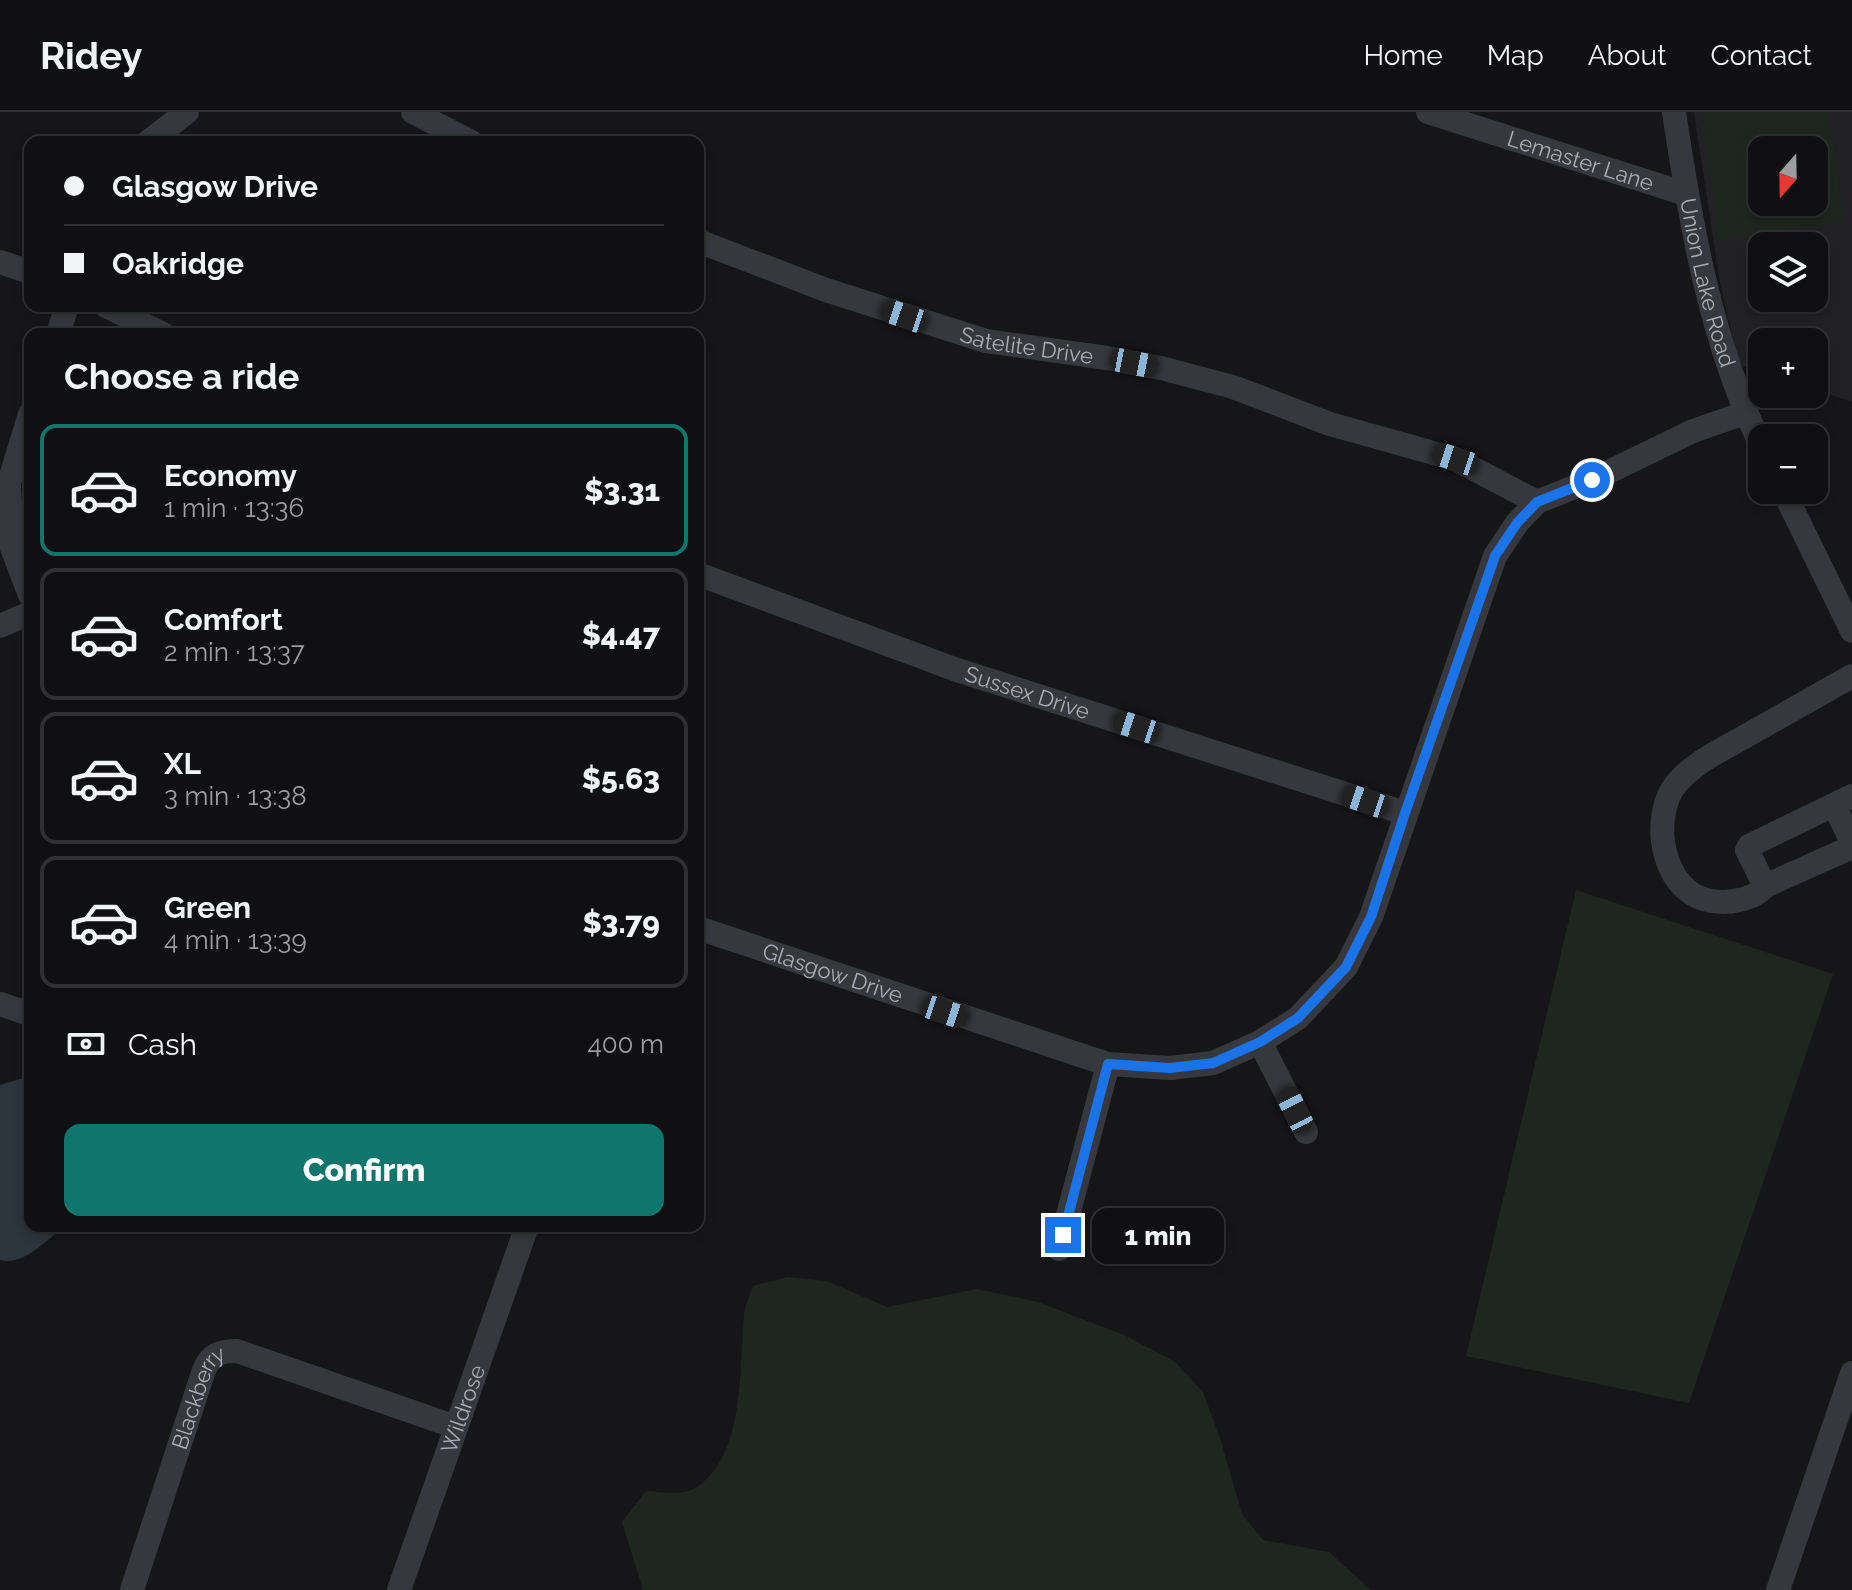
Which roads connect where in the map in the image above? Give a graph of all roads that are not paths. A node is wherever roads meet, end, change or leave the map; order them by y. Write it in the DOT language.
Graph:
graph roads {
  1 [pos="187,112"];
  2 [pos="413,112"];
  3 [pos="1428,112"];
  4 [pos="1674,112"];
  5 [pos="156,136"];
  6 [pos="459,136"];
  7 [pos="1686,194"];
  8 [pos="704,243"];
  9 [pos="0,262"];
  10 [pos="24,270"];
  11 [pos="118,312"];
  12 [pos="151,328"];
  13 [pos="1745,413"];
  14 [pos="1750,424"];
  15 [pos="24,434"];
  16 [pos="1537,502"];
  17 [pos="1790,504"];
  18 [pos="704,576"];
  19 [pos="24,579"];
  20 [pos="24,616"];
  21 [pos="0,626"];
  22 [pos="1852,631"];
  23 [pos="1852,676"];
  24 [pos="1843,801"];
  25 [pos="1405,813"];
  26 [pos="1852,845"];
  27 [pos="1765,886"];
  28 [pos="704,930"];
  29 [pos="0,1004"];
  30 [pos="24,1012"];
  31 [pos="1260,1042"];
  32 [pos="1108,1064"];
  33 [pos="1306,1132"];
  34 [pos="525,1232"];
  35 [pos="1059,1249"];
  36 [pos="1852,1373"];
  37 [pos="456,1427"];
  38 [pos="132,1590"];
  39 [pos="399,1590"];
  40 [pos="1778,1590"];
  1 -- 5 [label="street"];
  2 -- 6 [label="street"];
  3 -- 7 [label="street, Lemaster Lane"];
  4 -- 7 [label="street, Union Lake Road"];
  7 -- 13 [label="street, Union Lake Road"];
  8 -- 16 [label="street, Satelite Drive"];
  9 -- 10 [label="street"];
  11 -- 12 [label="street"];
  13 -- 14 [label="street, Union Lake Road"];
  13 -- 16 [label="street, Glasgow Drive"];
  15 -- 19 [label="street"];
  16 -- 25 [label="street, Glasgow Drive"];
  17 -- 22 [label="street"];
  18 -- 25 [label="street, Sussex Drive"];
  20 -- 21 [label="street"];
  23 -- 27 [label="street"];
  24 -- 26 [label="street"];
  24 -- 27 [label="street"];
  25 -- 31 [label="street, Glasgow Drive"];
  26 -- 27 [label="street"];
  28 -- 32 [label="street, Glasgow Drive"];
  29 -- 30 [label="street"];
  31 -- 32 [label="street, Glasgow Drive"];
  31 -- 33 [label="street"];
  32 -- 35 [label="street"];
  34 -- 37 [label="street, Wildrose"];
  36 -- 40 [label="street"];
  37 -- 38 [label="street, Blackberry"];
  37 -- 39 [label="street, Wildrose"];
}
